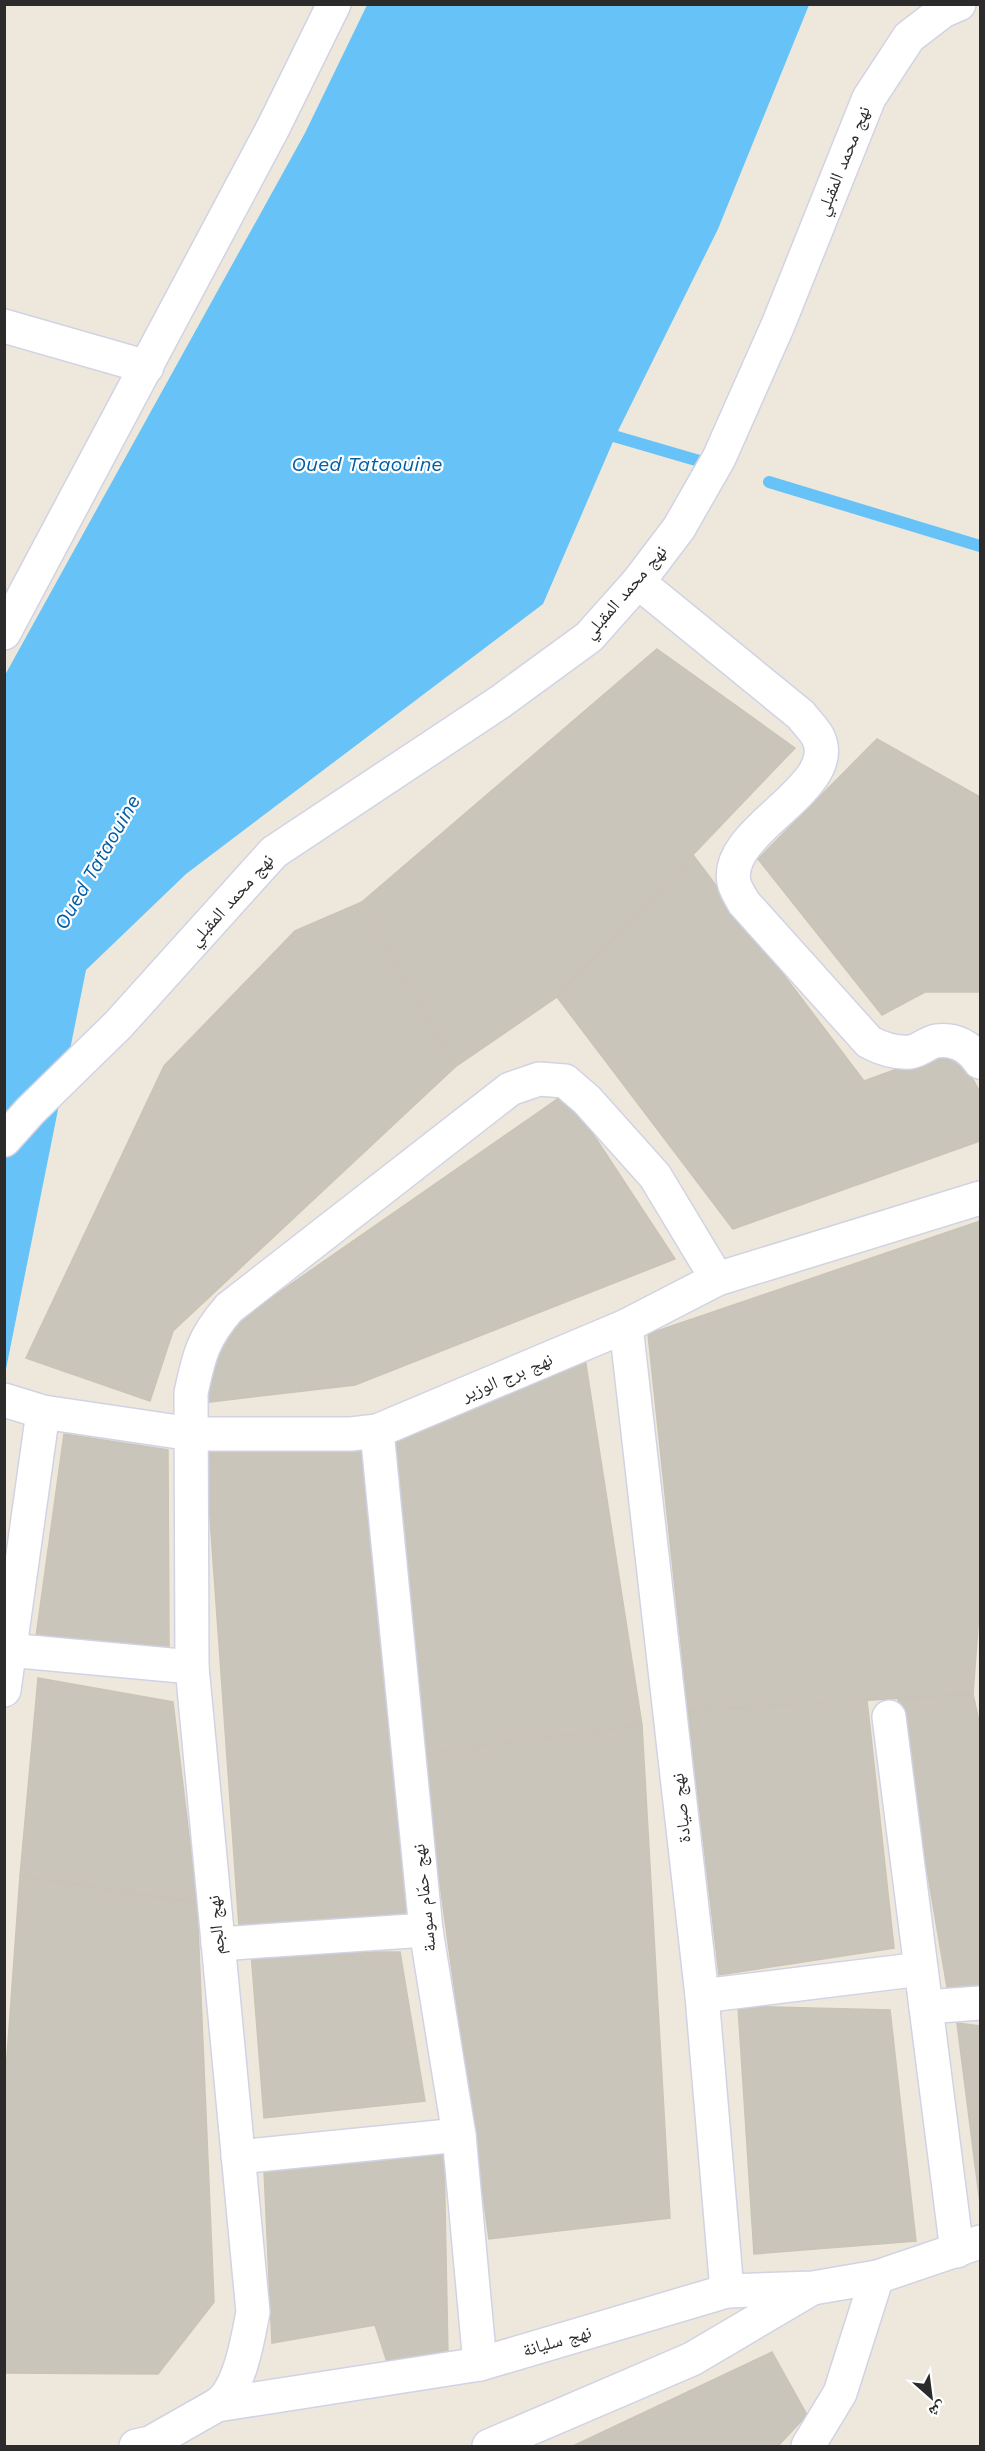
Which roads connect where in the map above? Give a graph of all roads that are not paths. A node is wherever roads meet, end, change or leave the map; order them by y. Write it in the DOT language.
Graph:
graph roads {
  1 [pos="334,4"];
  2 [pos="959,4"];
  3 [pos="4,326"];
  4 [pos="147,367"];
  5 [pos="638,582"];
  6 [pos="4,633"];
  7 [pos="981,1062"];
  8 [pos="4,1140"];
  9 [pos="981,1198"];
  10 [pos="717,1279"];
  11 [pos="626,1326"];
  12 [pos="20,1406"];
  13 [pos="377,1431"];
  14 [pos="192,1434"];
  15 [pos="8,1650"];
  16 [pos="192,1667"];
  17 [pos="4,1690"];
  18 [pos="889,1717"];
  19 [pos="426,1930"];
  20 [pos="218,1944"];
  21 [pos="921,1969"];
  22 [pos="702,1996"];
  23 [pos="981,2003"];
  24 [pos="926,2007"];
  25 [pos="459,2135"];
  26 [pos="238,2157"];
  27 [pos="969,2246"];
  28 [pos="877,2277"];
  29 [pos="813,2288"];
  30 [pos="727,2291"];
  31 [pos="480,2364"];
  32 [pos="217,2405"];
  33 [pos="144,2445"];
  34 [pos="489,2446"];
  35 [pos="808,2446"];
  1 -- 4 [label="street"];
  2 -- 5 [label="street, نهج محمد المقبلي"];
  3 -- 4 [label="street"];
  4 -- 6 [label="street"];
  5 -- 7 [label="street"];
  5 -- 8 [label="street, نهج محمد المقبلي"];
  9 -- 10 [label="street, نهج برج الوزير"];
  10 -- 11 [label="street, نهج برج الوزير"];
  10 -- 14 [label="street, نهج الجم"];
  11 -- 13 [label="street, نهج برج الوزير"];
  11 -- 22 [label="street, نهج صيادة"];
  12 -- 14 [label="street, نهج برج الوزير"];
  12 -- 15 [label="street"];
  13 -- 14 [label="street, نهج برج الوزير"];
  13 -- 19 [label="street, نهج حمّام سوسة"];
  14 -- 16 [label="street, نهج الجم"];
  15 -- 16 [label="street"];
  15 -- 17 [label="street"];
  16 -- 20 [label="street, نهج الجم"];
  18 -- 21 [label="street"];
  19 -- 20 [label="street"];
  19 -- 25 [label="street, نهج حمّام سوسة"];
  20 -- 26 [label="street, نهج الجم"];
  21 -- 22 [label="street"];
  21 -- 24 [label="street"];
  22 -- 30 [label="street, نهج صيادة"];
  23 -- 24 [label="street"];
  24 -- 27 [label="street"];
  25 -- 26 [label="street"];
  25 -- 31 [label="street, نهج حمّام سوسة"];
  26 -- 32 [label="street, نهج الجم"];
  27 -- 28 [label="street, نهج سليانة"];
  28 -- 29 [label="street, نهج سليانة"];
  28 -- 35 [label="street"];
  29 -- 30 [label="street, نهج سليانة"];
  29 -- 34 [label="street"];
  30 -- 31 [label="street, نهج سليانة"];
  31 -- 32 [label="street, نهج سليانة"];
  32 -- 33 [label="street, نهج سليانة"];
}
